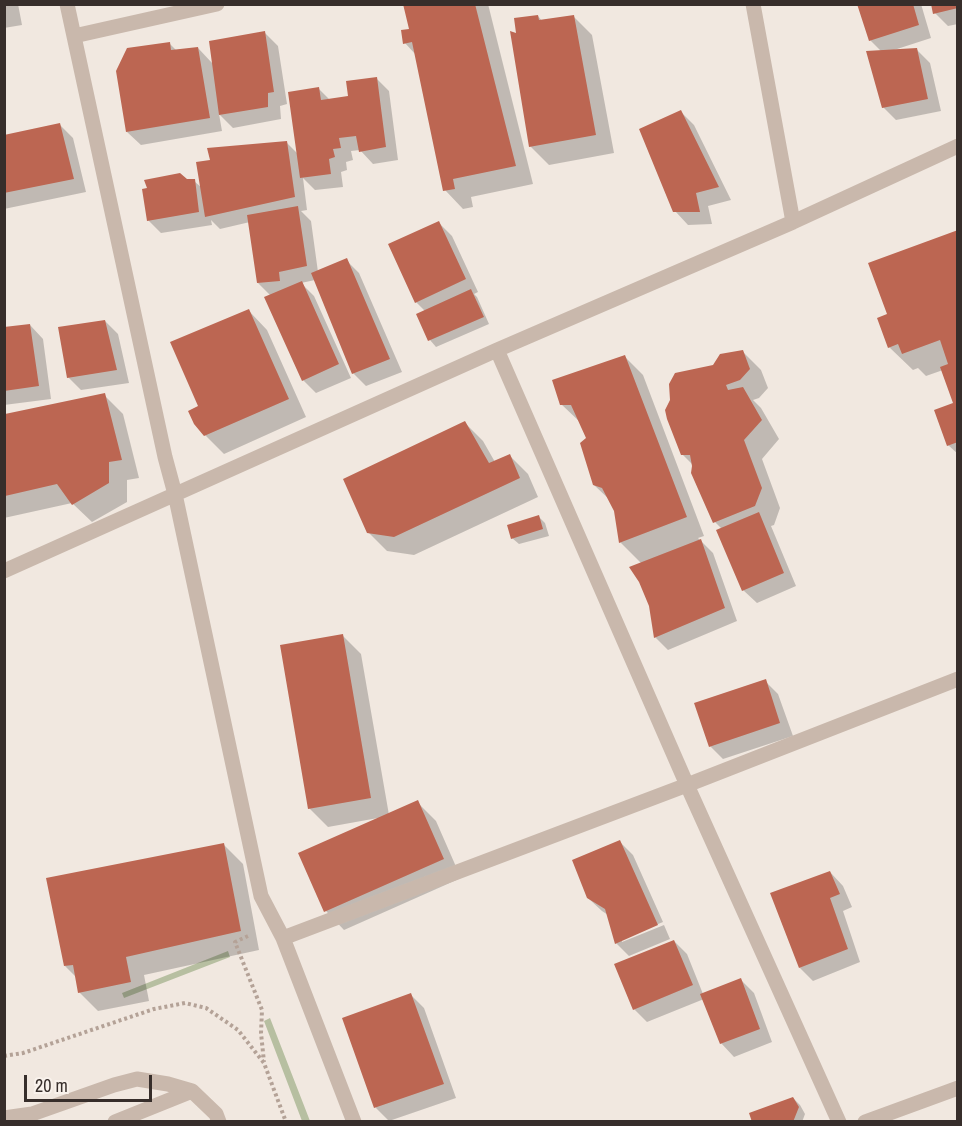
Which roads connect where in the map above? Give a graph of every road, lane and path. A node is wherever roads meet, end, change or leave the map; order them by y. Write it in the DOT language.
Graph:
graph roads {
  1 [pos="67,4"];
  2 [pos="217,4"];
  3 [pos="753,4"];
  4 [pos="74,36"];
  5 [pos="957,146"];
  6 [pos="793,222"];
  7 [pos="497,350"];
  8 [pos="175,494"];
  9 [pos="4,571"];
  10 [pos="957,679"];
  11 [pos="687,785"];
  12 [pos="254,934"];
  13 [pos="283,938"];
  14 [pos="4,1056"];
  15 [pos="264,1063"];
  16 [pos="957,1088"];
  17 [pos="192,1091"];
  18 [pos="4,1118"];
  19 [pos="115,1122"];
  20 [pos="219,1122"];
  21 [pos="286,1122"];
  22 [pos="354,1122"];
  23 [pos="839,1122"];
  24 [pos="865,1122"];
  1 -- 4 [label="street"];
  2 -- 4 [label="street"];
  3 -- 6 [label="street"];
  4 -- 8 [label="street"];
  5 -- 6 [label="street"];
  6 -- 7 [label="street"];
  7 -- 8 [label="street"];
  7 -- 11 [label="street"];
  8 -- 9 [label="street"];
  8 -- 13 [label="street"];
  10 -- 11 [label="street"];
  11 -- 13 [label="street"];
  11 -- 23 [label="street"];
  12 -- 15 [label="path"];
  13 -- 22 [label="street"];
  14 -- 15 [label="path"];
  15 -- 21 [label="path"];
  16 -- 24 [label="street"];
  17 -- 18 [label="street"];
  17 -- 19 [label="street"];
  17 -- 20 [label="street"];
}
